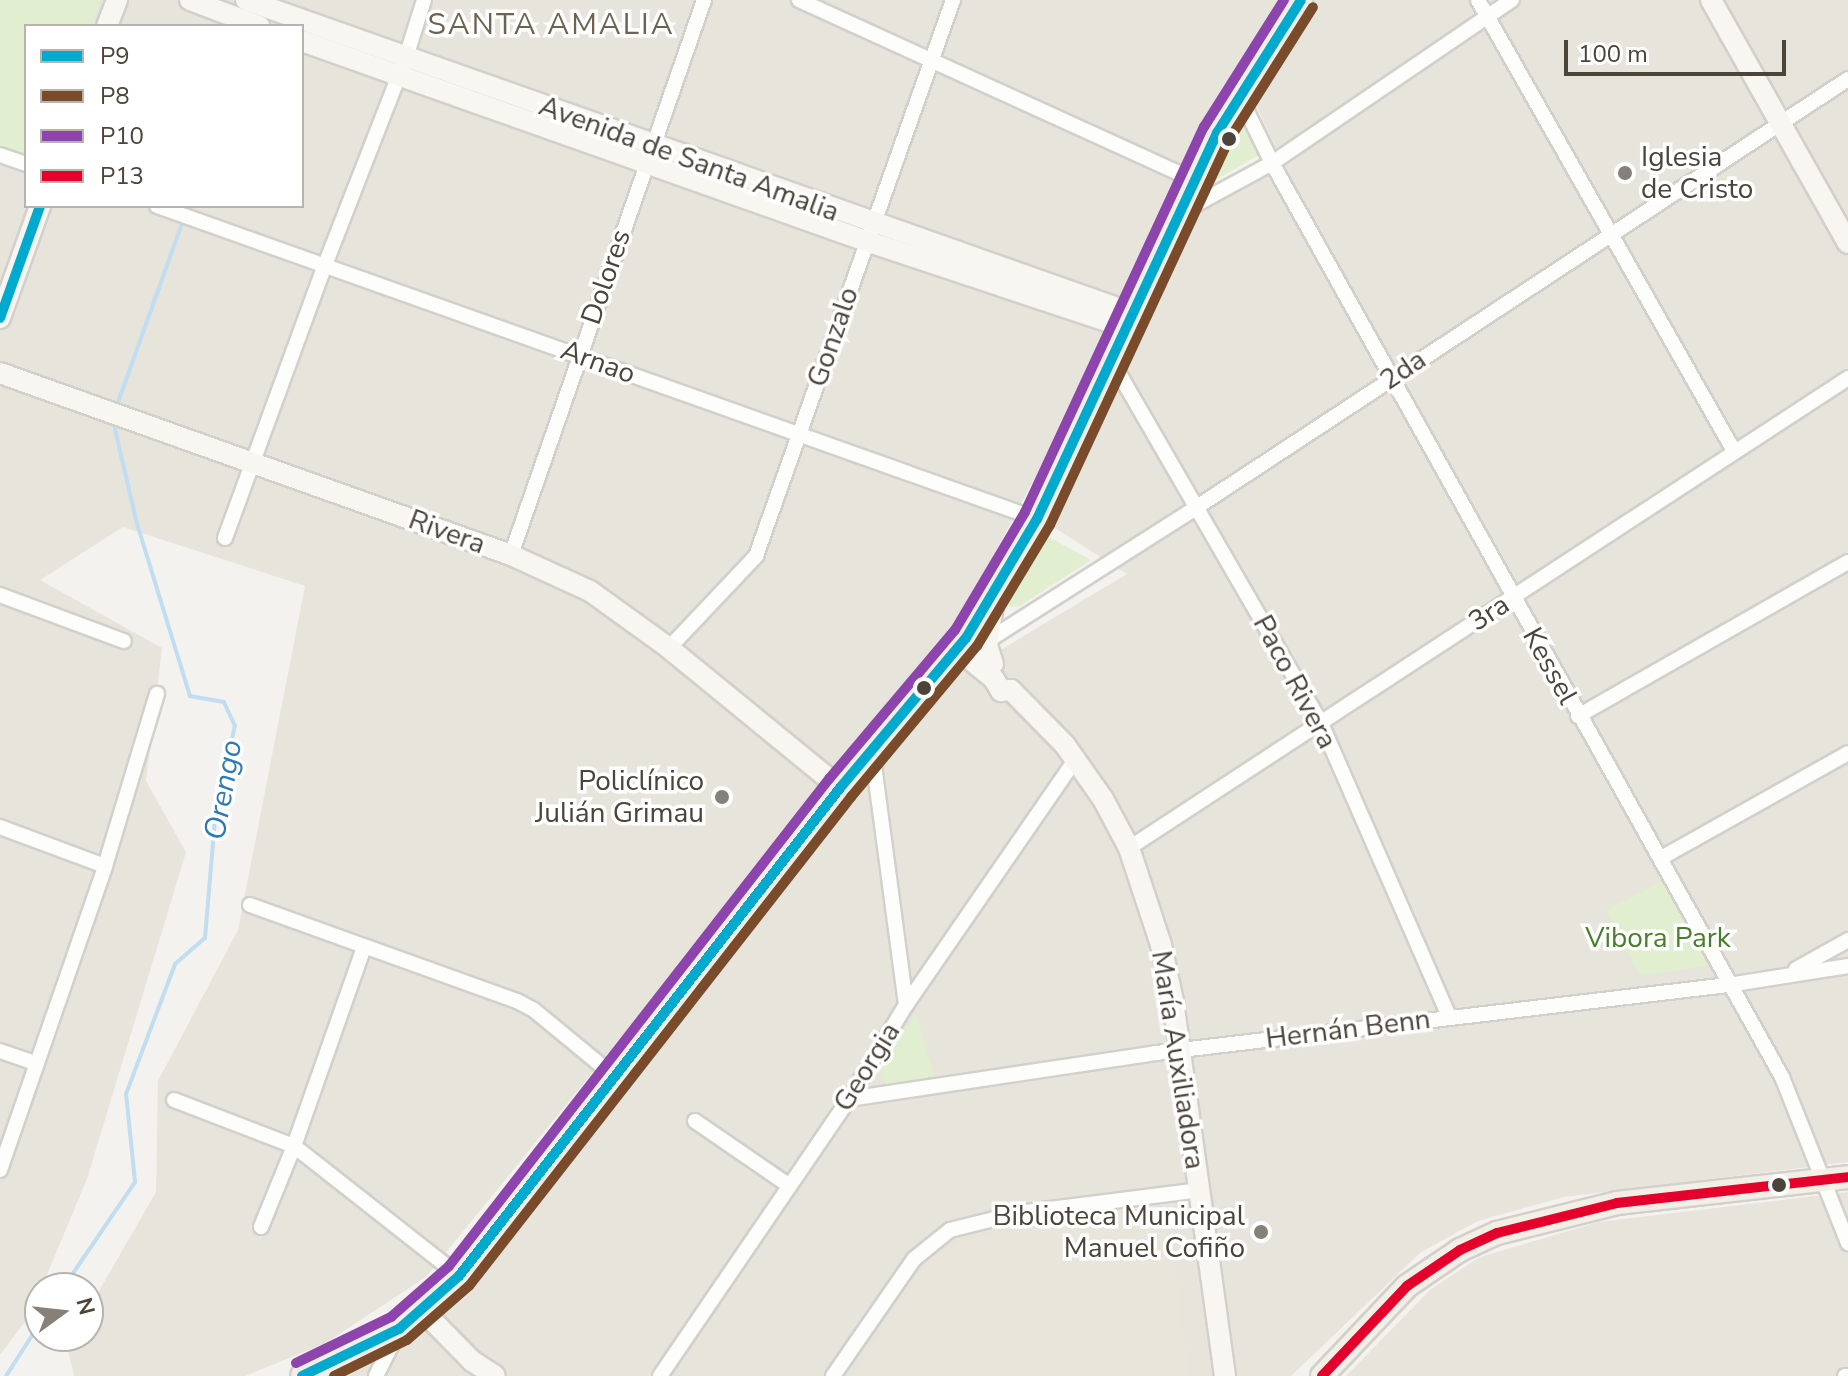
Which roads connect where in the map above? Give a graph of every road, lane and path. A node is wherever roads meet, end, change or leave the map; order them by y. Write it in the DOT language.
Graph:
graph roads {
  1 [pos="117,0"];
  2 [pos="190,0"];
  3 [pos="424,0"];
  4 [pos="704,0"];
  5 [pos="799,0"];
  6 [pos="953,0"];
  7 [pos="1301,0"];
  8 [pos="1478,0"];
  9 [pos="1512,0"];
  10 [pos="1711,0"];
  11 [pos="243,9"];
  12 [pos="1488,16"];
  13 [pos="108,24"];
  14 [pos="257,24"];
  15 [pos="304,41"];
  16 [pos="930,62"];
  17 [pos="403,66"];
  18 [pos="1848,79"];
  19 [pos="1239,95"];
  20 [pos="1780,123"];
  21 [pos="650,154"];
  22 [pos="0,155"];
  23 [pos="24,163"];
  24 [pos="1272,163"];
  25 [pos="1194,180"];
  26 [pos="39,208"];
  27 [pos="164,208"];
  28 [pos="1180,213"];
  29 [pos="869,232"];
  30 [pos="1610,233"];
  31 [pos="1848,243"];
  32 [pos="325,265"];
  33 [pos="0,318"];
  34 [pos="1130,321"];
  35 [pos="579,355"];
  36 [pos="1113,363"];
  37 [pos="0,373"];
  38 [pos="1393,377"];
  39 [pos="1848,378"];
  40 [pos="800,436"];
  41 [pos="1734,451"];
  42 [pos="254,463"];
  43 [pos="1197,507"];
  44 [pos="1037,519"];
  45 [pos="225,538"];
  46 [pos="511,555"];
  47 [pos="1848,562"];
  48 [pos="0,595"];
  49 [pos="1513,597"];
  50 [pos="124,641"];
  51 [pos="970,645"];
  52 [pos="669,648"];
  53 [pos="1011,690"];
  54 [pos="157,694"];
  55 [pos="1578,716"];
  56 [pos="1320,721"];
  57 [pos="872,750"];
  58 [pos="1848,753"];
  59 [pos="1075,760"];
  60 [pos="840,788"];
  61 [pos="0,827"];
  62 [pos="1129,848"];
  63 [pos="1661,858"];
  64 [pos="105,866"];
  65 [pos="250,905"];
  66 [pos="1848,940"];
  67 [pos="364,947"];
  68 [pos="1848,966"];
  69 [pos="1788,974"];
  70 [pos="1728,985"];
  71 [pos="906,1005"];
  72 [pos="1449,1016"];
  73 [pos="1180,1050"];
  74 [pos="0,1051"];
  75 [pos="34,1063"];
  76 [pos="614,1076"];
  77 [pos="849,1099"];
  78 [pos="174,1100"];
  79 [pos="695,1121"];
  80 [pos="294,1146"];
  81 [pos="0,1170"];
  82 [pos="1837,1178"];
  83 [pos="788,1185"];
  84 [pos="1199,1190"];
  85 [pos="261,1227"];
  86 [pos="1848,1243"];
  87 [pos="459,1276"];
  88 [pos="423,1311"];
  89 [pos="399,1329"];
  90 [pos="302,1376"];
  91 [pos="376,1376"];
  92 [pos="495,1376"];
  93 [pos="660,1376"];
  94 [pos="833,1376"];
  95 [pos="1225,1376"];
  96 [pos="1322,1376"];
  1 -- 13 [label="street"];
  2 -- 11 [label="street, Avenida de Santa Amalia"];
  3 -- 17 [label="street"];
  4 -- 21 [label="street, Dolores"];
  5 -- 16 [label="street"];
  6 -- 16 [label="street, Gonzalo"];
  7 -- 19 [label="main road"];
  8 -- 12 [label="street"];
  9 -- 12 [label="street"];
  10 -- 20 [label="street"];
  11 -- 14 [label="street, Avenida de Santa Amalia"];
  11 -- 17 [label="street, Avenida de Santa Amalia"];
  12 -- 24 [label="street"];
  12 -- 30 [label="street"];
  15 -- 17 [label="street, Avenida de Santa Amalia"];
  16 -- 25 [label="street"];
  16 -- 29 [label="street, Gonzalo"];
  17 -- 21 [label="street, Avenida de Santa Amalia"];
  17 -- 32 [label="street"];
  18 -- 20 [label="street, 2da"];
  19 -- 24 [label="street, Kessel"];
  19 -- 25 [label="main road"];
  20 -- 30 [label="street, 2da"];
  20 -- 31 [label="street"];
  21 -- 29 [label="street, Avenida de Santa Amalia"];
  21 -- 35 [label="street, Dolores"];
  22 -- 23 [label="street"];
  24 -- 28 [label="street"];
  24 -- 38 [label="street, Kessel"];
  25 -- 28 [label="main road"];
  26 -- 33 [label="street"];
  27 -- 32 [label="street, Arnao"];
  28 -- 34 [label="main road"];
  29 -- 34 [label="street, Avenida de Santa Amalia"];
  29 -- 40 [label="street, Gonzalo"];
  30 -- 38 [label="street, 2da"];
  30 -- 41 [label="street"];
  32 -- 35 [label="street, Arnao"];
  32 -- 42 [label="street"];
  34 -- 36 [label="main road"];
  35 -- 40 [label="street, Arnao"];
  35 -- 46 [label="street, Dolores"];
  36 -- 43 [label="street, Paco Rivera"];
  36 -- 44 [label="main road"];
  37 -- 42 [label="street, Rivera"];
  38 -- 43 [label="street, 2da"];
  38 -- 49 [label="street, Kessel"];
  39 -- 41 [label="street, 3ra"];
  40 -- 44 [label="street, Arnao"];
  40 -- 52 [label="street, Gonzalo"];
  41 -- 49 [label="street, 3ra"];
  42 -- 45 [label="street"];
  42 -- 46 [label="street, Rivera"];
  43 -- 51 [label="street, 2da"];
  43 -- 56 [label="street, Paco Rivera"];
  44 -- 51 [label="main road"];
  46 -- 52 [label="street, Rivera"];
  47 -- 55 [label="street"];
  48 -- 50 [label="street"];
  49 -- 55 [label="street, Kessel"];
  49 -- 56 [label="street, 3ra"];
  51 -- 53 [label="street, María Auxiliadora"];
  51 -- 53 [label="street, María Auxiliadora"];
  51 -- 57 [label="main road"];
  52 -- 60 [label="street, Rivera"];
  53 -- 59 [label="street, María Auxiliadora"];
  54 -- 64 [label="street"];
  55 -- 63 [label="street, Kessel"];
  56 -- 62 [label="street, 3ra"];
  56 -- 72 [label="street, Paco Rivera"];
  57 -- 60 [label="main road"];
  57 -- 71 [label="street"];
  58 -- 63 [label="street"];
  59 -- 62 [label="street, María Auxiliadora"];
  59 -- 71 [label="street, Georgia"];
  60 -- 76 [label="main road"];
  61 -- 64 [label="street"];
  62 -- 73 [label="street, María Auxiliadora"];
  63 -- 70 [label="street, Kessel"];
  64 -- 75 [label="street"];
  65 -- 67 [label="street"];
  66 -- 69 [label="street"];
  67 -- 76 [label="street"];
  67 -- 80 [label="street"];
  68 -- 69 [label="street, Hernán Benn"];
  69 -- 70 [label="street, Hernán Benn"];
  70 -- 72 [label="street, Hernán Benn"];
  70 -- 82 [label="street, Kessel"];
  71 -- 77 [label="street, Georgia"];
  72 -- 73 [label="street, Hernán Benn"];
  73 -- 77 [label="street, Hernán Benn"];
  73 -- 84 [label="street, María Auxiliadora"];
  74 -- 75 [label="street"];
  75 -- 81 [label="street"];
  76 -- 87 [label="main road"];
  77 -- 83 [label="street, Georgia"];
  78 -- 80 [label="street"];
  79 -- 83 [label="street"];
  80 -- 85 [label="street"];
  80 -- 87 [label="street"];
  82 -- 86 [label="street, Kessel"];
  82 -- 96 [label="main road"];
  83 -- 93 [label="street, Georgia"];
  84 -- 94 [label="street"];
  84 -- 95 [label="street, María Auxiliadora"];
  87 -- 88 [label="main road"];
  88 -- 89 [label="main road"];
  88 -- 92 [label="street"];
  89 -- 90 [label="main road"];
  89 -- 91 [label="street"];
}
